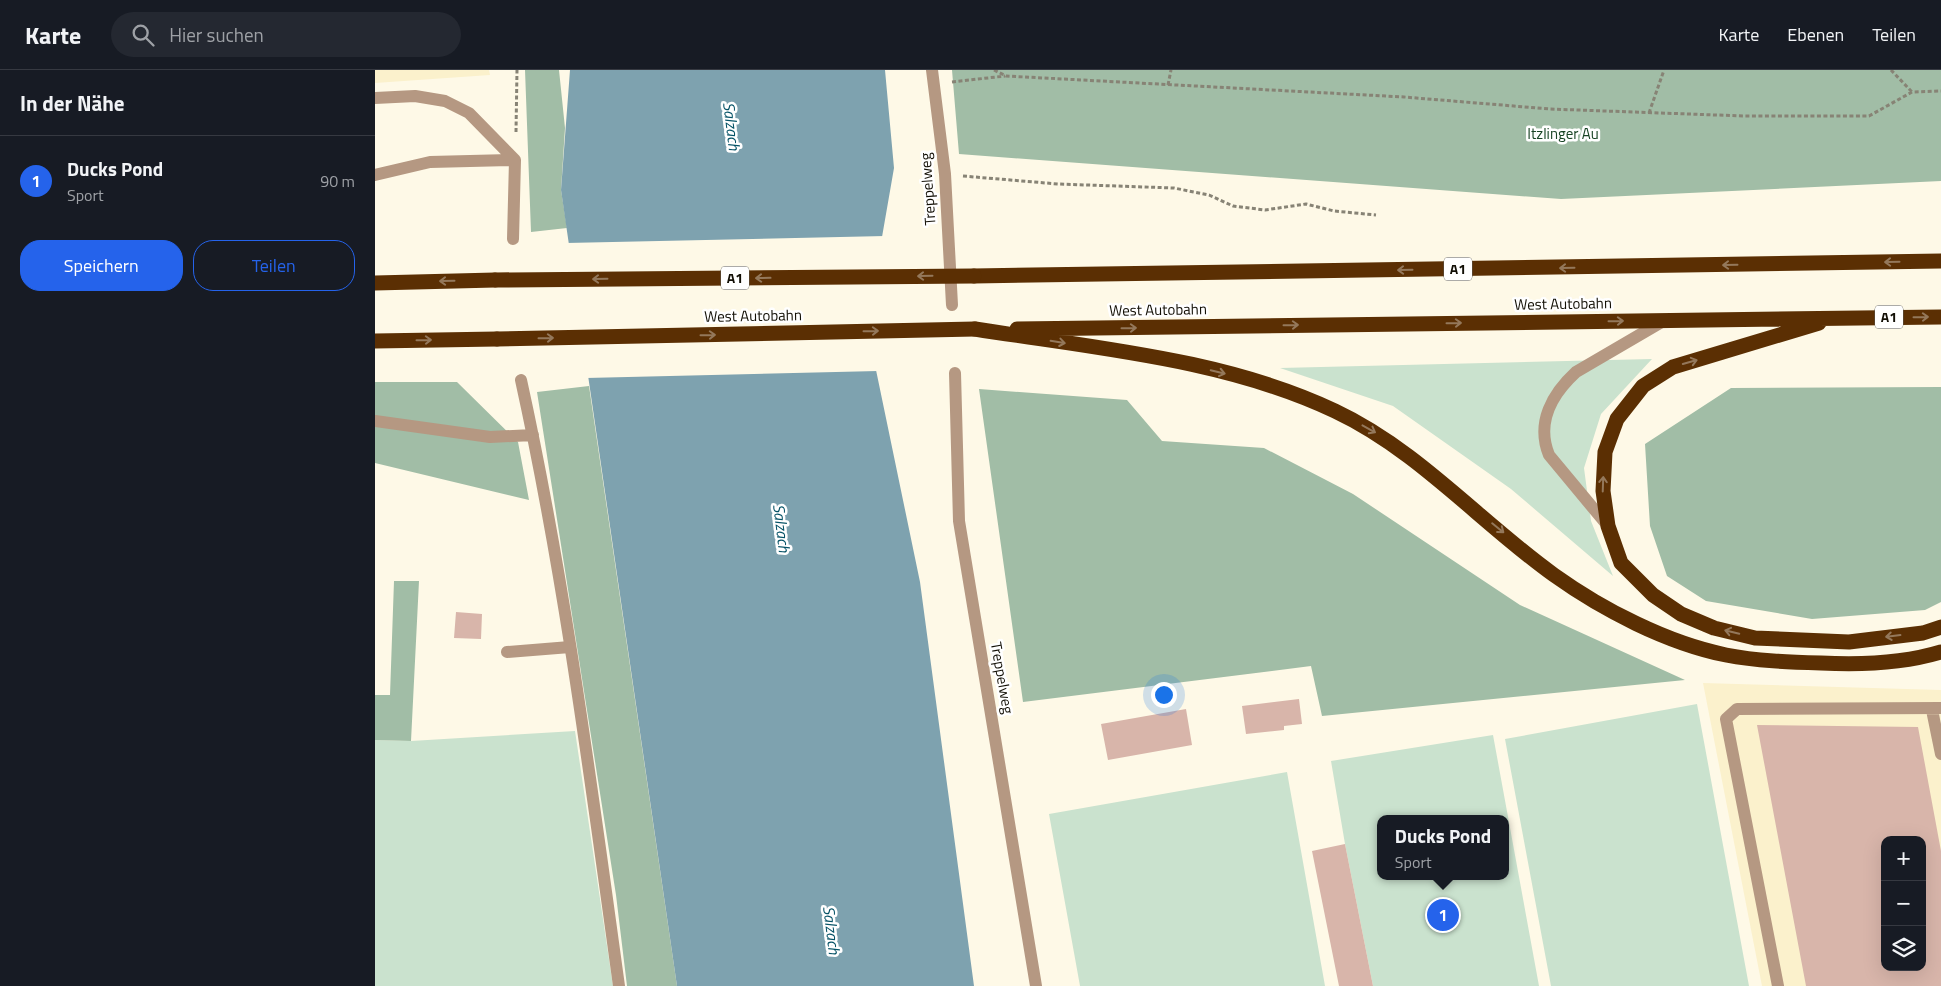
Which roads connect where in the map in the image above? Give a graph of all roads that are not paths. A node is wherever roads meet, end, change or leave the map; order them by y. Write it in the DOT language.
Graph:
graph roads {
  1 [pos="932,70"];
  2 [pos="375,98"];
  3 [pos="515,160"];
  4 [pos="375,176"];
  5 [pos="513,239"];
  6 [pos="1941,261"];
  7 [pos="375,283"];
  8 [pos="953,305"];
  9 [pos="1941,317"];
  10 [pos="1837,318"];
  11 [pos="1665,320"];
  12 [pos="975,329"];
  13 [pos="375,341"];
  14 [pos="955,373"];
  15 [pos="521,380"];
  16 [pos="375,421"];
  17 [pos="533,435"];
  18 [pos="1608,526"];
  19 [pos="1941,627"];
  20 [pos="570,647"];
  21 [pos="507,652"];
  22 [pos="1941,652"];
  23 [pos="1937,709"];
  24 [pos="1941,754"];
  25 [pos="619,986"];
  26 [pos="1037,986"];
  27 [pos="1778,986"];
  1 -- 8 [label="lane, Treppelweg"];
  2 -- 3 [label="lane"];
  3 -- 4 [label="lane"];
  3 -- 5 [label="lane"];
  6 -- 7 [label="highway, A1, one-way, bridge"];
  10 -- 9 [label="highway, West Autobahn / A1, one-way"];
  10 -- 11 [label="highway, West Autobahn / A1"];
  18 -- 10 [label="highway, one-way"];
  12 -- 11 [label="highway, West Autobahn / A1, one-way"];
  11 -- 18 [label="lane"];
  13 -- 12 [label="highway, West Autobahn / A1, one-way, bridge"];
  12 -- 22 [label="highway, one-way"];
  14 -- 26 [label="lane, Treppelweg"];
  15 -- 17 [label="lane"];
  16 -- 17 [label="lane"];
  17 -- 20 [label="lane"];
  19 -- 18 [label="highway, one-way"];
  20 -- 21 [label="lane"];
  20 -- 25 [label="lane"];
  23 -- 24 [label="lane"];
  23 -- 27 [label="lane"];
}
